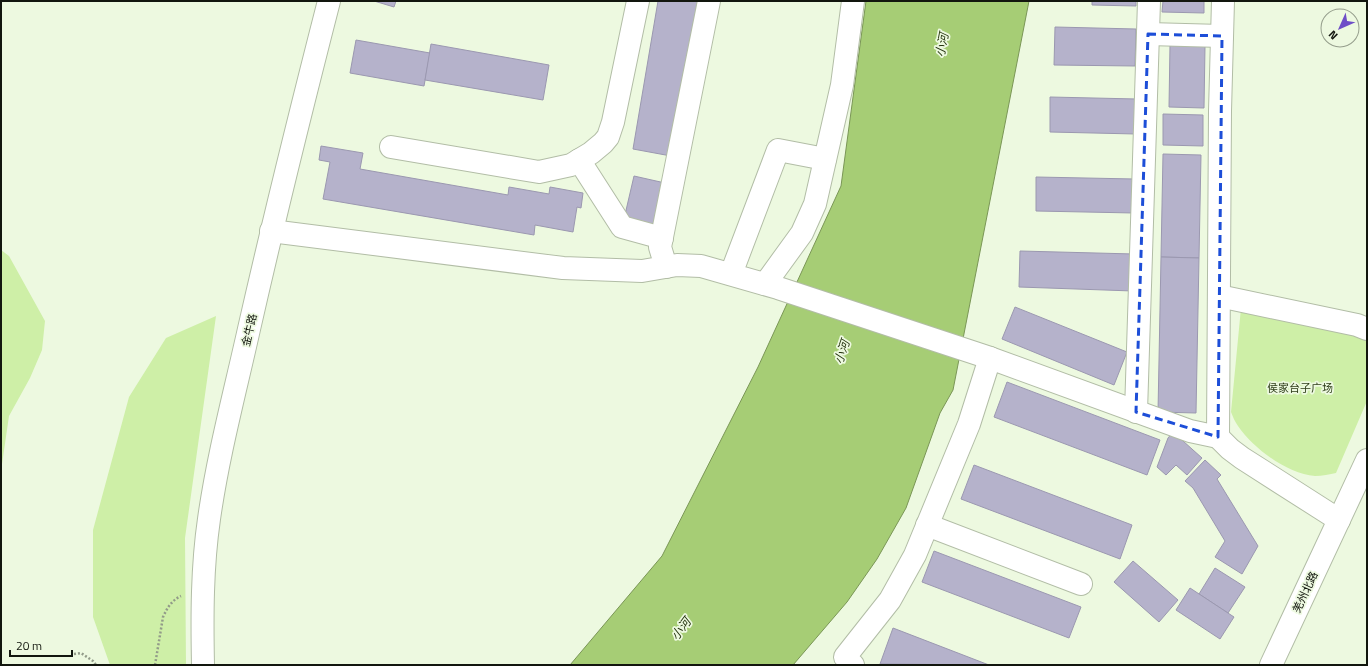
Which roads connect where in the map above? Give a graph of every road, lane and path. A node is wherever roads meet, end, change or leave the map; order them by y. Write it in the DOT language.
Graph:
graph roads {
  1 [pos="329,1"];
  2 [pos="638,1"];
  3 [pos="709,1"];
  4 [pos="853,1"];
  5 [pos="1149,1"];
  6 [pos="1223,1"];
  7 [pos="1148,34"];
  8 [pos="1222,36"];
  9 [pos="391,147"];
  10 [pos="826,159"];
  11 [pos="579,160"];
  12 [pos="271,231"];
  13 [pos="662,238"];
  14 [pos="666,266"];
  15 [pos="731,274"];
  16 [pos="771,286"];
  17 [pos="1219,296"];
  18 [pos="1367,329"];
  19 [pos="990,358"];
  20 [pos="1136,412"];
  21 [pos="1218,437"];
  22 [pos="1367,460"];
  23 [pos="1367,495"];
  24 [pos="1346,522"];
  25 [pos="927,525"];
  26 [pos="1081,584"];
  27 [pos="203,587"];
  28 [pos="74,654"];
  29 [pos="849,661"];
  30 [pos="96,665"];
  31 [pos="154,665"];
  32 [pos="203,665"];
  33 [pos="1271,665"];
  34 [pos="1288,665"];
  1 -- 12 [label="street, 金牛路"];
  2 -- 11 [label="street"];
  3 -- 13 [label="street"];
  4 -- 10 [label="street"];
  5 -- 7 [label="street"];
  6 -- 8 [label="street"];
  7 -- 8 [label="street"];
  7 -- 20 [label="street"];
  8 -- 17 [label="street"];
  9 -- 11 [label="street"];
  10 -- 15 [label="street"];
  10 -- 16 [label="street"];
  11 -- 13 [label="street"];
  12 -- 14 [label="street"];
  12 -- 27 [label="street, 金牛路"];
  13 -- 14 [label="street"];
  14 -- 15 [label="street"];
  15 -- 16 [label="street"];
  16 -- 19 [label="street"];
  17 -- 18 [label="street"];
  17 -- 21 [label="street"];
  19 -- 20 [label="street"];
  19 -- 25 [label="street"];
  20 -- 21 [label="street"];
  21 -- 24 [label="street"];
  22 -- 24 [label="street"];
  23 -- 24 [label="street"];
  24 -- 33 [label="street, 羌州北路"];
  24 -- 34 [label="street, 羌州北路"];
  25 -- 26 [label="street"];
  25 -- 29 [label="street"];
  27 -- 31 [label="path"];
  27 -- 32 [label="street, 金牛路"];
  28 -- 30 [label="path"];
}
